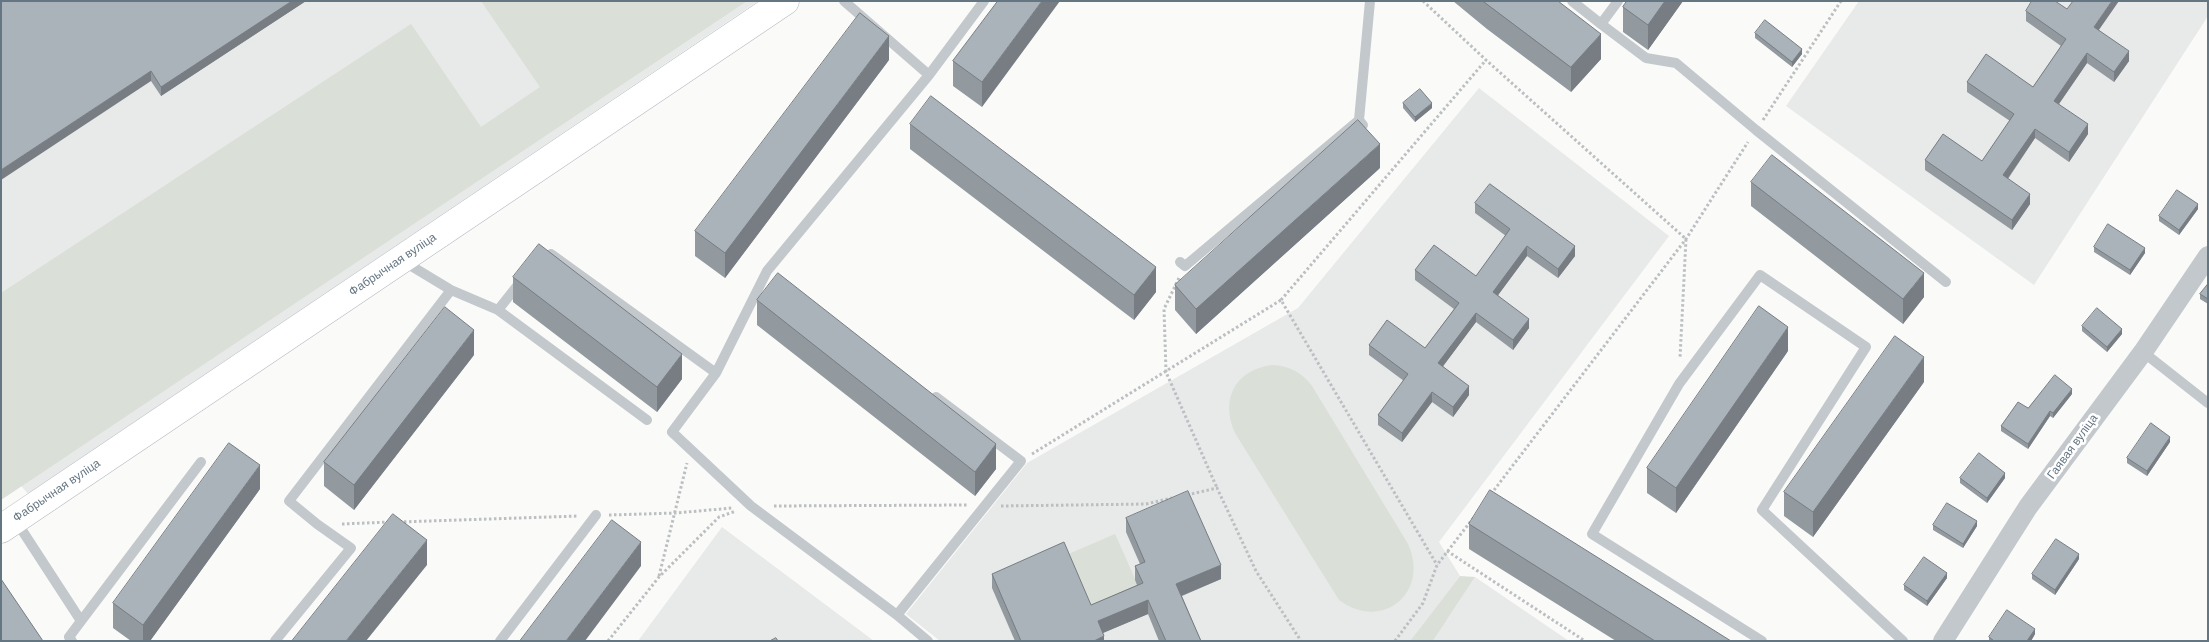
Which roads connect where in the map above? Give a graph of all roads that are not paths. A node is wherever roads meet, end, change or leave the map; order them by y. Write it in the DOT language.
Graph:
graph roads {
  1 [pos="785,1"];
  2 [pos="844,1"];
  3 [pos="984,1"];
  4 [pos="1370,1"];
  5 [pos="1572,1"];
  6 [pos="1618,1"];
  7 [pos="1601,24"];
  8 [pos="929,75"];
  9 [pos="1359,120"];
  10 [pos="1371,134"];
  11 [pos="2208,256"];
  12 [pos="539,257"];
  13 [pos="400,260"];
  14 [pos="1182,264"];
  15 [pos="528,272"];
  16 [pos="1946,282"];
  17 [pos="451,290"];
  18 [pos="498,310"];
  19 [pos="2142,352"];
  20 [pos="716,373"];
  21 [pos="926,390"];
  22 [pos="2208,403"];
  23 [pos="647,420"];
  24 [pos="201,462"];
  25 [pos="596,515"];
  26 [pos="8,524"];
  27 [pos="897,615"];
  28 [pos="81,621"];
  29 [pos="72,641"];
  30 [pos="274,641"];
  31 [pos="500,641"];
  32 [pos="928,641"];
  33 [pos="1762,641"];
  34 [pos="1903,641"];
  35 [pos="1943,641"];
  1 -- 13 [label="main road, Фабрычная вуліца"];
  2 -- 8 [label="lane"];
  3 -- 8 [label="lane"];
  4 -- 9 [label="lane"];
  5 -- 7 [label="lane"];
  6 -- 7 [label="lane"];
  7 -- 16 [label="lane"];
  8 -- 20 [label="lane"];
  9 -- 10 [label="lane"];
  9 -- 14 [label="lane"];
  11 -- 19 [label="street, Гаявая вуліца"];
  12 -- 20 [label="lane"];
  13 -- 17 [label="lane"];
  13 -- 26 [label="main road, Фабрычная вуліца"];
  15 -- 18 [label="lane"];
  17 -- 18 [label="lane"];
  17 -- 30 [label="lane"];
  18 -- 23 [label="lane"];
  19 -- 22 [label="lane"];
  19 -- 35 [label="street, Гаявая вуліца"];
  20 -- 27 [label="lane"];
  21 -- 27 [label="lane"];
  24 -- 28 [label="lane"];
  25 -- 31 [label="lane"];
  26 -- 28 [label="lane"];
  27 -- 32 [label="lane"];
  28 -- 29 [label="lane"];
  33 -- 34 [label="lane"];
}
